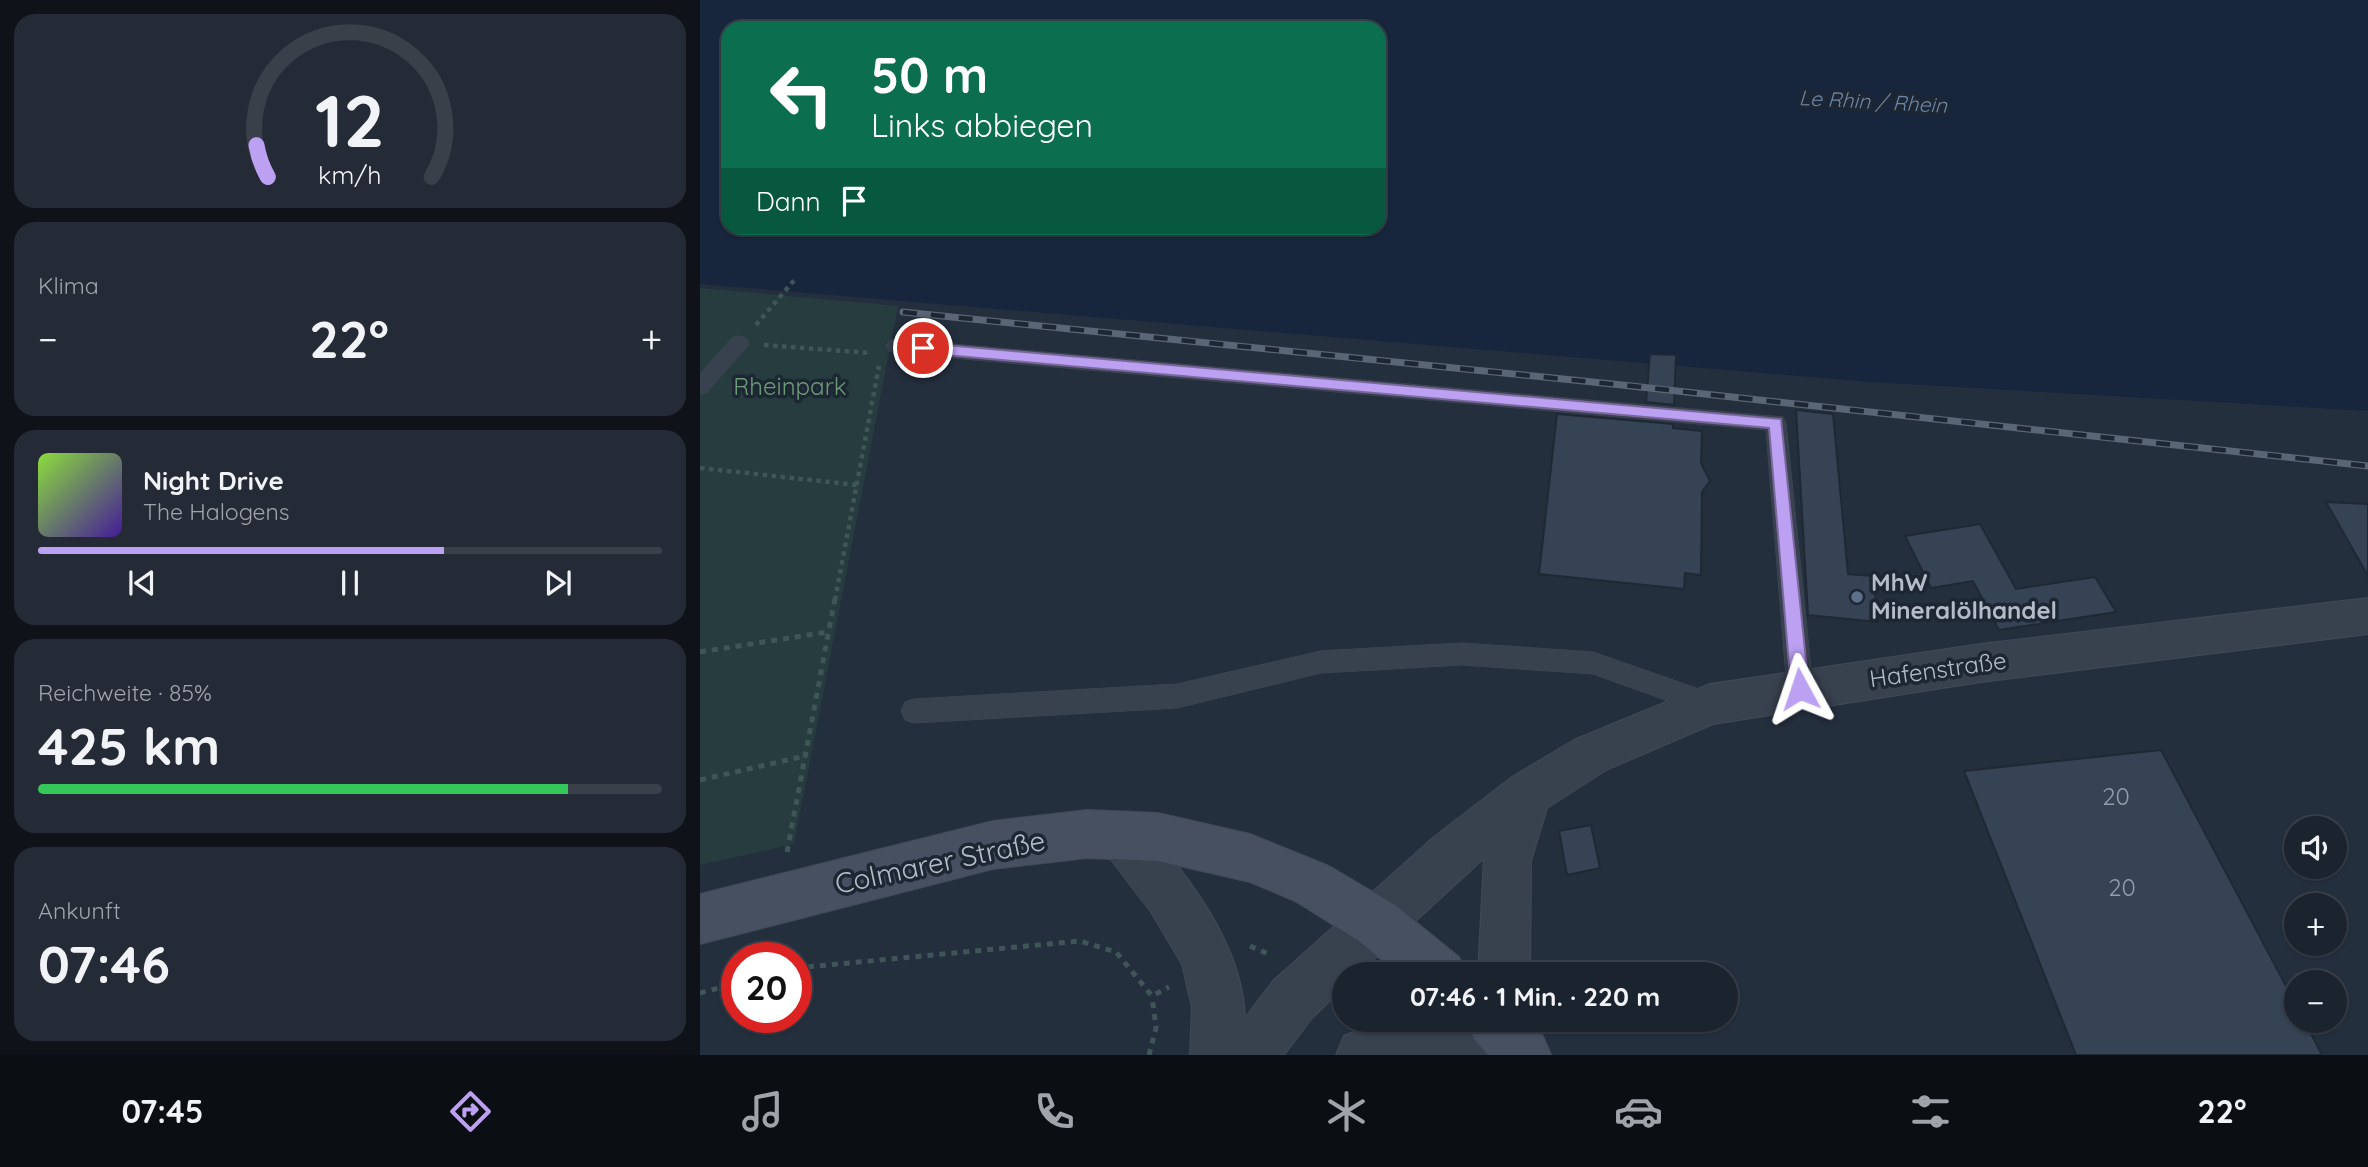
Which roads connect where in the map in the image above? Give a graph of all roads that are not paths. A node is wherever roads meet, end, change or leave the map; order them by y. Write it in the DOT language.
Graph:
graph roads {
  1 [pos="739,343"];
  2 [pos="896,346"];
  3 [pos="700,387"];
  4 [pos="2368,617"];
  5 [pos="1800,689"];
  6 [pos="1710,704"];
  7 [pos="914,711"];
  8 [pos="1528,793"];
  9 [pos="1123,836"];
  10 [pos="700,919"];
  11 [pos="1377,923"];
  12 [pos="1425,962"];
  13 [pos="1504,962"];
  14 [pos="1508,1033"];
  15 [pos="1217,1055"];
  16 [pos="1251,1055"];
  17 [pos="1363,1055"];
  1 -- 3 [label="lane"];
  2 -- 5 [label="lane"];
  4 -- 5 [label="street, Hafenstraße"];
  5 -- 6 [label="street, Hafenstraße"];
  6 -- 7 [label="lane"];
  6 -- 8 [label="street, Hafenstraße"];
  8 -- 11 [label="street, Hafenstraße"];
  8 -- 13 [label="street"];
  9 -- 10 [label="main road, Colmarer Straße"];
  9 -- 11 [label="main road, Colmarer Straße"];
  9 -- 15 [label="street"];
  11 -- 12 [label="main road, Colmarer Straße"];
  11 -- 16 [label="street, Hafenstraße"];
  14 -- 17 [label="street"];
}
